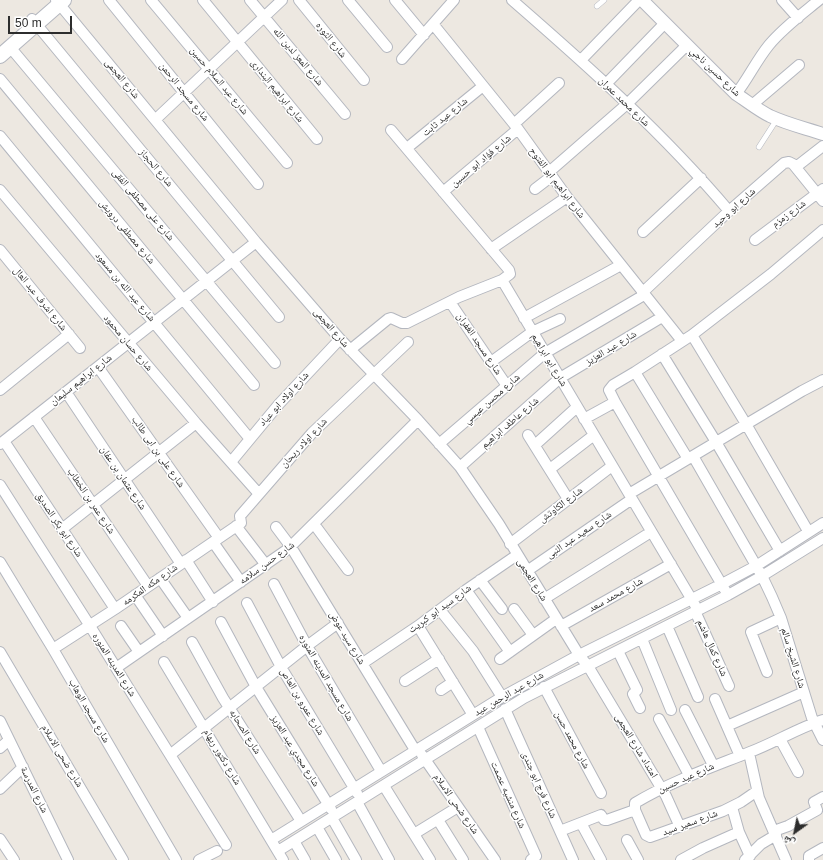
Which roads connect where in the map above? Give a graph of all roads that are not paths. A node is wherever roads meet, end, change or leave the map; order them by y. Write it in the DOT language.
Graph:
graph roads {
  1 [pos="109,0"];
  2 [pos="151,0"];
  3 [pos="203,0"];
  4 [pos="250,0"];
  5 [pos="282,0"];
  6 [pos="299,0"];
  7 [pos="348,0"];
  8 [pos="395,0"];
  9 [pos="512,0"];
  10 [pos="604,0"];
  11 [pos="639,0"];
  12 [pos="642,0"];
  13 [pos="782,0"];
  14 [pos="58,1"];
  15 [pos="815,1"];
  16 [pos="448,3"];
  17 [pos="597,6"];
  18 [pos="264,17"];
  19 [pos="798,18"];
  20 [pos="34,21"];
  21 [pos="665,23"];
  22 [pos="433,24"];
  23 [pos="424,35"];
  24 [pos="237,42"];
  25 [pos="687,45"];
  26 [pos="387,47"];
  27 [pos="3,50"];
  28 [pos="402,59"];
  29 [pos="581,60"];
  30 [pos="799,65"];
  31 [pos="209,69"];
  32 [pos="0,79"];
  33 [pos="364,80"];
  34 [pos="559,83"];
  35 [pos="606,84"];
  36 [pos="483,86"];
  37 [pos="184,93"];
  38 [pos="736,94"];
  39 [pos="627,104"];
  40 [pos="752,105"];
  41 [pos="345,114"];
  42 [pos="777,118"];
  43 [pos="156,119"];
  44 [pos="516,127"];
  45 [pos="391,130"];
  46 [pos="823,134"];
  47 [pos="0,136"];
  48 [pos="317,140"];
  49 [pos="823,146"];
  50 [pos="758,147"];
  51 [pos="406,148"];
  52 [pos="287,163"];
  53 [pos="796,168"];
  54 [pos="550,174"];
  55 [pos="701,178"];
  56 [pos="258,184"];
  57 [pos="535,189"];
  58 [pos="0,190"];
  59 [pos="444,192"];
  60 [pos="821,195"];
  61 [pos="567,197"];
  62 [pos="729,211"];
  63 [pos="823,230"];
  64 [pos="643,232"];
  65 [pos="755,240"];
  66 [pos="256,242"];
  67 [pos="491,249"];
  68 [pos="0,250"];
  69 [pos="233,260"];
  70 [pos="620,265"];
  71 [pos="502,280"];
  72 [pos="207,281"];
  73 [pos="643,294"];
  74 [pos="183,300"];
  75 [pos="450,302"];
  76 [pos="279,316"];
  77 [pos="662,317"];
  78 [pos="524,318"];
  79 [pos="560,319"];
  80 [pos="154,322"];
  81 [pos="532,332"];
  82 [pos="69,334"];
  83 [pos="692,335"];
  84 [pos="340,339"];
  85 [pos="682,341"];
  86 [pos="408,342"];
  87 [pos="128,343"];
  88 [pos="80,348"];
  89 [pos="350,350"];
  90 [pos="545,353"];
  91 [pos="662,354"];
  92 [pos="491,362"];
  93 [pos="275,363"];
  94 [pos="98,367"];
  95 [pos="635,372"];
  96 [pos="374,374"];
  97 [pos="560,378"];
  98 [pos="823,380"];
  99 [pos="254,385"];
  100 [pos="507,386"];
  101 [pos="0,390"];
  102 [pos="66,392"];
  103 [pos="616,402"];
  104 [pos="577,407"];
  105 [pos="34,416"];
  106 [pos="584,419"];
  107 [pos="418,420"];
  108 [pos="196,424"];
  109 [pos="746,424"];
  110 [pos="528,435"];
  111 [pos="594,435"];
  112 [pos="250,439"];
  113 [pos="2,442"];
  114 [pos="716,442"];
  115 [pos="439,444"];
  116 [pos="535,446"];
  117 [pos="158,453"];
  118 [pos="690,457"];
  119 [pos="231,462"];
  120 [pos="612,466"];
  121 [pos="460,467"];
  122 [pos="550,470"];
  123 [pos="658,476"];
  124 [pos="124,480"];
  125 [pos="0,485"];
  126 [pos="259,494"];
  127 [pos="630,496"];
  128 [pos="568,499"];
  129 [pos="93,504"];
  130 [pos="238,521"];
  131 [pos="823,523"];
  132 [pos="314,524"];
  133 [pos="276,527"];
  134 [pos="62,529"];
  135 [pos="808,531"];
  136 [pos="651,532"];
  137 [pos="823,538"];
  138 [pos="216,540"];
  139 [pos="510,544"];
  140 [pos="291,547"];
  141 [pos="780,551"];
  142 [pos="517,555"];
  143 [pos="0,562"];
  144 [pos="184,562"];
  145 [pos="671,564"];
  146 [pos="266,565"];
  147 [pos="756,566"];
  148 [pos="348,570"];
  149 [pos="527,571"];
  150 [pos="762,576"];
  151 [pos="160,578"];
  152 [pos="480,580"];
  153 [pos="241,582"];
  154 [pos="274,584"];
  155 [pos="722,584"];
  156 [pos="148,586"];
  157 [pos="466,590"];
  158 [pos="135,595"];
  159 [pos="728,595"];
  160 [pos="544,599"];
  161 [pos="692,599"];
  162 [pos="212,602"];
  163 [pos="247,603"];
  164 [pos="115,609"];
  165 [pos="502,609"];
  166 [pos="514,609"];
  167 [pos="440,610"];
  168 [pos="696,610"];
  169 [pos="188,618"];
  170 [pos="781,618"];
  171 [pos="221,622"];
  172 [pos="558,622"];
  173 [pos="338,623"];
  174 [pos="90,626"];
  175 [pos="121,626"];
  176 [pos="418,626"];
  177 [pos="667,626"];
  178 [pos="533,635"];
  179 [pos="162,636"];
  180 [pos="642,639"];
  181 [pos="192,642"];
  182 [pos="307,646"];
  183 [pos="53,649"];
  184 [pos="0,652"];
  185 [pos="139,652"];
  186 [pos="510,652"];
  187 [pos="618,652"];
  188 [pos="578,655"];
  189 [pos="439,659"];
  190 [pos="500,659"];
  191 [pos="164,662"];
  192 [pos="363,663"];
  193 [pos="588,666"];
  194 [pos="281,667"];
  195 [pos="116,668"];
  196 [pos="767,672"];
  197 [pos="405,681"];
  198 [pos="453,682"];
  199 [pos="729,686"];
  200 [pos="256,687"];
  201 [pos="544,687"];
  202 [pos="441,690"];
  203 [pos="804,692"];
  204 [pos="502,697"];
  205 [pos="698,697"];
  206 [pos="716,698"];
  207 [pos="229,708"];
  208 [pos="640,708"];
  209 [pos="505,709"];
  210 [pos="672,710"];
  211 [pos="685,710"];
  212 [pos="473,715"];
  213 [pos="659,719"];
  214 [pos="0,721"];
  215 [pos="819,722"];
  216 [pos="727,726"];
  217 [pos="478,727"];
  218 [pos="204,728"];
  219 [pos="9,740"];
  220 [pos="780,740"];
  221 [pos="823,740"];
  222 [pos="0,748"];
  223 [pos="416,749"];
  224 [pos="745,754"];
  225 [pos="170,755"];
  226 [pos="426,760"];
  227 [pos="714,765"];
  228 [pos="23,767"];
  229 [pos="381,771"];
  230 [pos="798,772"];
  231 [pos="688,775"];
  232 [pos="384,786"];
  233 [pos="354,788"];
  234 [pos="661,788"];
  235 [pos="0,789"];
  236 [pos="757,791"];
  237 [pos="601,793"];
  238 [pos="823,797"];
  239 [pos="359,801"];
  240 [pos="328,804"];
  241 [pos="458,807"];
  242 [pos="732,807"];
  243 [pos="635,810"];
  244 [pos="334,816"];
  245 [pos="438,820"];
  246 [pos="300,821"];
  247 [pos="581,823"];
  248 [pos="317,827"];
  249 [pos="680,827"];
  250 [pos="560,831"];
  251 [pos="738,832"];
  252 [pos="775,833"];
  253 [pos="414,834"];
  254 [pos="0,839"];
  255 [pos="271,840"];
  256 [pos="627,840"];
  257 [pos="294,841"];
  258 [pos="823,848"];
  259 [pos="279,856"];
  260 [pos="748,858"];
  261 [pos="14,860"];
  262 [pos="68,860"];
  263 [pos="123,860"];
  264 [pos="176,860"];
  265 [pos="198,860"];
  266 [pos="305,860"];
  267 [pos="336,860"];
  268 [pos="356,860"];
  269 [pos="389,860"];
  270 [pos="430,860"];
  271 [pos="463,860"];
  272 [pos="494,860"];
  273 [pos="531,860"];
  274 [pos="573,860"];
  275 [pos="602,860"];
  276 [pos="638,860"];
  277 [pos="681,860"];
  278 [pos="786,860"];
  279 [pos="808,860"];
  1 -- 37 [label="street, شارع مسجد الرحمن"];
  2 -- 31 [label="street, شارع عبد السلام حسين"];
  3 -- 24 [label="street, شارع ابراهيم البندارى"];
  4 -- 18 [label="street, شارع المعز لدين الله"];
  5 -- 18 [label="street"];
  6 -- 33 [label="street, شارع الثوره"];
  7 -- 26 [label="street"];
  8 -- 23 [label="street"];
  9 -- 29 [label="street, شارع محمد عمران"];
  10 -- 17 [label="lane"];
  11 -- 29 [label="street"];
  12 -- 21 [label="street, شارع حسين ناجي"];
  13 -- 19 [label="street"];
  14 -- 20 [label="main road"];
  14 -- 43 [label="street, شارع العجمى"];
  15 -- 19 [label="street"];
  16 -- 22 [label="street"];
  18 -- 24 [label="street"];
  18 -- 41 [label="street, شارع المعز لدين الله"];
  19 -- 38 [label="street"];
  20 -- 27 [label="main road"];
  20 -- 69 [label="street, شارع الحجاز"];
  21 -- 25 [label="street, شارع حسين ناجي"];
  21 -- 35 [label="street"];
  22 -- 23 [label="street"];
  22 -- 36 [label="street, شارع ابراهيم ابو الفتوح"];
  23 -- 28 [label="street"];
  24 -- 31 [label="street"];
  24 -- 48 [label="street, شارع ابراهيم البندارى"];
  25 -- 38 [label="street, شارع حسين ناجي"];
  25 -- 39 [label="street"];
  27 -- 72 [label="street, شارع على مصطفى الفقى"];
  29 -- 35 [label="street, شارع محمد عمران"];
  30 -- 40 [label="street"];
  31 -- 37 [label="street"];
  31 -- 52 [label="street, شارع عبد السلام حسين"];
  32 -- 74 [label="street, شارع مصطفى درويش"];
  34 -- 44 [label="street, شارع فؤاد ابو حسين"];
  35 -- 39 [label="street, شارع محمد عمران"];
  36 -- 44 [label="street, شارع ابراهيم ابو الفتوح"];
  36 -- 51 [label="street, شارع عيد ثابت"];
  37 -- 43 [label="street"];
  37 -- 56 [label="street, شارع مسجد الرحمن"];
  38 -- 40 [label="street, شارع حسين ناجي"];
  39 -- 54 [label="street"];
  39 -- 55 [label="street, شارع محمد عمران"];
  40 -- 42 [label="street, شارع حسين ناجي"];
  42 -- 46 [label="street, شارع حسين ناجي"];
  42 -- 50 [label="lane"];
  43 -- 66 [label="street, شارع العجمى"];
  44 -- 54 [label="street, شارع ابراهيم ابو الفتوح"];
  44 -- 59 [label="street, شارع فؤاد ابو حسين"];
  45 -- 51 [label="street"];
  47 -- 80 [label="street, شارع عبد الله بن مسعود"];
  49 -- 53 [label="street"];
  51 -- 59 [label="street"];
  53 -- 60 [label="street"];
  53 -- 62 [label="street, شارع ابو وحيد"];
  54 -- 57 [label="street"];
  54 -- 61 [label="street, شارع ابراهيم ابو الفتوح"];
  55 -- 62 [label="street, شارع محمد عمران"];
  55 -- 64 [label="street"];
  58 -- 87 [label="street, شارع حسان محمود"];
  59 -- 67 [label="street"];
  60 -- 65 [label="street, شارع زمزم"];
  61 -- 67 [label="street"];
  61 -- 70 [label="street, شارع ابراهيم ابو الفتوح"];
  62 -- 73 [label="street, شارع ابو وحيد"];
  63 -- 83 [label="street"];
  66 -- 69 [label="street, شارع ابراهيم سليمان"];
  66 -- 84 [label="street, شارع العجمى"];
  67 -- 71 [label="street"];
  68 -- 82 [label="street, شارع اشرف عبد العال"];
  69 -- 72 [label="street, شارع ابراهيم سليمان"];
  69 -- 76 [label="street, شارع الحجاز"];
  70 -- 73 [label="street, شارع ابراهيم ابو الفتوح"];
  70 -- 78 [label="street"];
  71 -- 75 [label="street"];
  71 -- 78 [label="street, شارع ابو ابراهيم"];
  72 -- 74 [label="street, شارع ابراهيم سليمان"];
  72 -- 93 [label="street, شارع على مصطفى الفقى"];
  73 -- 77 [label="street, شارع ابراهيم ابو الفتوح"];
  73 -- 90 [label="street, شارع ابو وحيد"];
  74 -- 80 [label="street, شارع ابراهيم سليمان"];
  74 -- 99 [label="street, شارع مصطفى درويش"];
  75 -- 89 [label="street"];
  75 -- 92 [label="street, شارع مسجد الغفران"];
  77 -- 85 [label="street, شارع ابراهيم ابو الفتوح"];
  77 -- 97 [label="street, شارع عبد العزيز"];
  78 -- 81 [label="street, شارع ابو ابراهيم"];
  79 -- 81 [label="street"];
  80 -- 87 [label="street, شارع ابراهيم سليمان"];
  80 -- 112 [label="street, شارع عبد الله بن مسعود"];
  81 -- 90 [label="street, شارع ابو ابراهيم"];
  81 -- 92 [label="street"];
  82 -- 88 [label="street, شارع اشرف عبد العال"];
  82 -- 101 [label="street"];
  83 -- 85 [label="street"];
  83 -- 109 [label="street"];
  84 -- 89 [label="street, شارع العجمى"];
  84 -- 112 [label="street, شارع اولاد ابو عياد"];
  85 -- 91 [label="street"];
  86 -- 96 [label="street, شارع اولاد ريحان"];
  87 -- 94 [label="street, شارع ابراهيم سليمان"];
  87 -- 108 [label="street, شارع حسان محمود"];
  89 -- 96 [label="street, شارع العجمى"];
  90 -- 97 [label="street, شارع ابو ابراهيم"];
  90 -- 100 [label="street, شارع محسن عيسي"];
  91 -- 95 [label="street"];
  91 -- 114 [label="street"];
  92 -- 100 [label="street, شارع مسجد الغفران"];
  94 -- 102 [label="street, شارع ابراهيم سليمان"];
  94 -- 117 [label="street, شارع على بن ابى طالب"];
  95 -- 103 [label="street"];
  95 -- 118 [label="street, شارع الشيخ سالم"];
  96 -- 107 [label="street, شارع العجمى"];
  96 -- 126 [label="street, شارع اولاد ريحان"];
  97 -- 104 [label="street, شارع ابو ابراهيم"];
  97 -- 121 [label="street, شارع عاطف ابراهيم"];
  98 -- 109 [label="street, شارع سعيد عبد النبى"];
  100 -- 115 [label="street, شارع محسن عيسي"];
  102 -- 105 [label="street, شارع ابراهيم سليمان"];
  102 -- 124 [label="street, شارع عثمان بن عفان"];
  103 -- 106 [label="street"];
  103 -- 123 [label="street"];
  104 -- 106 [label="street, شارع ابو ابراهيم"];
  104 -- 116 [label="street"];
  105 -- 113 [label="street, شارع ابراهيم سليمان"];
  105 -- 129 [label="street, شارع عمر بن الخطاب"];
  106 -- 111 [label="street, شارع ابو ابراهيم"];
  107 -- 115 [label="street, شارع العجمى"];
  107 -- 132 [label="street, شارع حسن سلامه"];
  108 -- 117 [label="street"];
  108 -- 119 [label="street, شارع حسان محمود"];
  109 -- 114 [label="street, شارع سعيد عبد النبى"];
  109 -- 135 [label="street"];
  110 -- 116 [label="street"];
  111 -- 120 [label="street, شارع ابو ابراهيم"];
  111 -- 122 [label="street"];
  112 -- 119 [label="street, شارع اولاد ابو عياد"];
  113 -- 134 [label="street, شارع ابو بكر الصديق"];
  114 -- 118 [label="street, شارع سعيد عبد النبى"];
  114 -- 141 [label="street"];
  115 -- 121 [label="street, شارع العجمى"];
  116 -- 122 [label="street"];
  117 -- 124 [label="street"];
  117 -- 138 [label="street, شارع على بن ابى طالب"];
  118 -- 123 [label="street, شارع سعيد عبد النبى"];
  118 -- 147 [label="street, شارع الشيخ سالم"];
  119 -- 126 [label="street, شارع حسان محمود"];
  120 -- 127 [label="street, شارع ابو ابراهيم"];
  120 -- 128 [label="street, شارع الكاوتش"];
  121 -- 139 [label="street, شارع العجمى"];
  122 -- 128 [label="street"];
  123 -- 127 [label="street, شارع سعيد عبد النبى"];
  123 -- 155 [label="street"];
  124 -- 129 [label="street"];
  124 -- 144 [label="street, شارع عثمان بن عفان"];
  125 -- 174 [label="street, شارع المدينه المنوره"];
  126 -- 130 [label="street, شارع اولاد ريحان"];
  127 -- 136 [label="street, شارع ابو ابراهيم"];
  127 -- 149 [label="street, شارع سعيد عبد النبى"];
  128 -- 139 [label="street, شارع الكاوتش"];
  129 -- 134 [label="street"];
  129 -- 156 [label="street, شارع عمر بن الخطاب"];
  130 -- 138 [label="street, شارع مكه المكرمه"];
  130 -- 146 [label="street"];
  131 -- 135 [label="street, شارع عبد الرحمن عيد"];
  132 -- 140 [label="street, شارع حسن سلامه"];
  132 -- 148 [label="street"];
  133 -- 140 [label="street, شارع سيد عوض"];
  134 -- 164 [label="street, شارع ابو بكر الصديق"];
  135 -- 141 [label="street, شارع عبد الرحمن عيد"];
  136 -- 145 [label="street, شارع ابو ابراهيم"];
  136 -- 160 [label="street"];
  137 -- 150 [label="street, شارع عبد الرحمن عيد"];
  138 -- 144 [label="street, شارع مكه المكرمه"];
  138 -- 153 [label="street, شارع على بن ابى طالب"];
  139 -- 142 [label="street, شارع العجمى"];
  140 -- 146 [label="street, شارع حسن سلامه"];
  140 -- 173 [label="street, شارع سيد عوض"];
  141 -- 147 [label="street, شارع عبد الرحمن عيد"];
  142 -- 149 [label="street, شارع العجمى"];
  142 -- 152 [label="street, شارع سيد ابو كبريت"];
  143 -- 183 [label="street, شارع مسجد الوهاب"];
  144 -- 151 [label="street, شارع مكه المكرمه"];
  144 -- 162 [label="street"];
  145 -- 161 [label="street, شارع ابو ابراهيم"];
  145 -- 172 [label="street, شارع محمد سعد"];
  146 -- 153 [label="street, شارع حسن سلامه"];
  147 -- 150 [label="street, شارع الشيخ سالم"];
  147 -- 155 [label="street, شارع عبد الرحمن عيد"];
  149 -- 160 [label="street, شارع العجمى"];
  150 -- 159 [label="street, شارع عبد الرحمن عيد"];
  150 -- 170 [label="street, شارع الشيخ سالم"];
  151 -- 156 [label="street, شارع مكه المكرمه"];
  151 -- 169 [label="street"];
  152 -- 157 [label="street, شارع سيد ابو كبريت"];
  152 -- 165 [label="street"];
  153 -- 162 [label="street, شارع حسن سلامه"];
  154 -- 182 [label="street, شارع مسجد المدينه المنوره"];
  155 -- 159 [label="street"];
  155 -- 161 [label="street, شارع عبد الرحمن عيد"];
  156 -- 158 [label="street, شارع مكه المكرمه"];
  157 -- 167 [label="street, شارع سيد ابو كبريت"];
  157 -- 186 [label="street"];
  158 -- 164 [label="street, شارع مكه المكرمه"];
  158 -- 179 [label="street"];
  159 -- 168 [label="street, شارع عبد الرحمن عيد"];
  160 -- 172 [label="street, شارع العجمى"];
  161 -- 168 [label="street, شارع ابو ابراهيم"];
  161 -- 188 [label="street, شارع عبد الرحمن عيد"];
  162 -- 169 [label="street, شارع حسن سلامه"];
  163 -- 194 [label="street, شارع عمرو بن العاص"];
  164 -- 174 [label="street, شارع مكه المكرمه"];
  166 -- 178 [label="street"];
  167 -- 176 [label="street, شارع سيد ابو كبريت"];
  167 -- 204 [label="street"];
  168 -- 177 [label="street, شارع عبد الرحمن عيد"];
  168 -- 199 [label="street, شارع كمال هاشم"];
  169 -- 179 [label="street, شارع حسن سلامه"];
  170 -- 196 [label="street"];
  170 -- 203 [label="street, شارع الشيخ سالم"];
  171 -- 200 [label="street, شارع مجدي عبد العزيز"];
  172 -- 178 [label="street, شارع محمد سعد"];
  172 -- 188 [label="street, شارع العجمى"];
  173 -- 182 [label="street"];
  173 -- 192 [label="street, شارع سيد عوض"];
  174 -- 183 [label="street, شارع مكه المكرمه"];
  174 -- 195 [label="street, شارع المدينه المنوره"];
  175 -- 185 [label="street"];
  176 -- 189 [label="street"];
  176 -- 192 [label="street, شارع سيد ابو كبريت"];
  177 -- 180 [label="street, شارع عبد الرحمن عيد"];
  177 -- 205 [label="street"];
  178 -- 186 [label="street, شارع محمد سعد"];
  179 -- 185 [label="street, شارع حسن سلامه"];
  180 -- 187 [label="street, شارع عبد الرحمن عيد"];
  180 -- 210 [label="street"];
  181 -- 207 [label="street, شارع الصحابه"];
  182 -- 194 [label="street"];
  182 -- 229 [label="street, شارع مسجد المدينه المنوره"];
  183 -- 264 [label="street, شارع مسجد الوهاب"];
  184 -- 263 [label="street, شارع ضحى الاسلام"];
  185 -- 195 [label="street, شارع حسن سلامه"];
  186 -- 190 [label="street, شارع محمد سعد"];
  187 -- 193 [label="street, شارع عبد الرحمن عيد"];
  187 -- 208 [label="street"];
  188 -- 193 [label="street, شارع العجمى"];
  188 -- 204 [label="street, شارع عبد الرحمن عيد"];
  189 -- 197 [label="street"];
  189 -- 198 [label="street"];
  191 -- 218 [label="street, شارع دكتور ريهام"];
  192 -- 223 [label="street, شارع سيد عوض"];
  193 -- 201 [label="street, شارع عبد الرحمن عيد"];
  193 -- 234 [label="street, امتداد شارع العجمى"];
  194 -- 200 [label="street"];
  194 -- 233 [label="street, شارع عمرو بن العاص"];
  195 -- 225 [label="street, شارع المدينه المنوره"];
  198 -- 202 [label="street"];
  198 -- 212 [label="street"];
  200 -- 207 [label="street"];
  200 -- 240 [label="street, شارع مجدي عبد العزيز"];
  201 -- 209 [label="street, شارع عبد الرحمن عيد"];
  201 -- 237 [label="street, شارع محمد حسن"];
  203 -- 215 [label="street, شارع الشيخ سالم"];
  203 -- 216 [label="street"];
  204 -- 212 [label="street, شارع عبد الرحمن عيد"];
  206 -- 216 [label="street"];
  207 -- 218 [label="street"];
  207 -- 246 [label="street, شارع الصحابه"];
  209 -- 217 [label="street, شارع عبد الرحمن عيد"];
  209 -- 250 [label="street, شارع فرج ابو جندى"];
  211 -- 227 [label="street"];
  212 -- 223 [label="street, شارع عبد الرحمن عيد"];
  213 -- 231 [label="street"];
  214 -- 219 [label="street, شارع المدرسة"];
  215 -- 220 [label="street, شارع عيد حسين"];
  215 -- 221 [label="street, شارع الشيخ سالم"];
  216 -- 224 [label="street"];
  217 -- 226 [label="street, شارع عبد الرحمن عيد"];
  217 -- 273 [label="street, شارع منشيه عصمت"];
  218 -- 225 [label="street"];
  218 -- 255 [label="street, شارع دكتور ريهام"];
  219 -- 222 [label="street"];
  219 -- 228 [label="street, شارع المدرسة"];
  220 -- 224 [label="street, شارع عيد حسين"];
  220 -- 230 [label="street"];
  223 -- 226 [label="street, شارع ضحى الاسلام"];
  223 -- 229 [label="street, شارع عبد الرحمن عيد"];
  224 -- 227 [label="street, شارع عيد حسين"];
  224 -- 236 [label="street"];
  225 -- 265 [label="street, شارع المدينه المنوره"];
  226 -- 232 [label="street, شارع عبد الرحمن عيد"];
  226 -- 241 [label="street, شارع ضحى الاسلام"];
  227 -- 231 [label="street, شارع عيد حسين"];
  228 -- 235 [label="street"];
  228 -- 262 [label="street, شارع المدرسة"];
  229 -- 233 [label="street, شارع عبد الرحمن عيد"];
  231 -- 234 [label="street, شارع عيد حسين"];
  232 -- 239 [label="street, شارع عبد الرحمن عيد"];
  232 -- 253 [label="street"];
  233 -- 239 [label="street, شارع عمرو بن العاص"];
  233 -- 240 [label="street, شارع عبد الرحمن عيد"];
  234 -- 243 [label="street, شارع عيد حسين"];
  234 -- 249 [label="street, امتداد شارع العجمى"];
  236 -- 242 [label="street, شارع سمير سيد"];
  236 -- 252 [label="street"];
  238 -- 252 [label="street"];
  239 -- 244 [label="street, شارع عبد الرحمن عيد"];
  239 -- 269 [label="street, شارع عمرو بن العاص"];
  240 -- 244 [label="street, شارع مجدي عبد العزيز"];
  240 -- 246 [label="street, شارع عبد الرحمن عيد"];
  241 -- 245 [label="street"];
  241 -- 272 [label="street, شارع ضحى الاسلام"];
  242 -- 249 [label="street, شارع سمير سيد"];
  242 -- 251 [label="street"];
  243 -- 247 [label="street"];
  243 -- 249 [label="street, شارع سمير سيد"];
  244 -- 248 [label="street, شارع عبد الرحمن عيد"];
  244 -- 268 [label="street, شارع مجدي عبد العزيز"];
  245 -- 253 [label="street"];
  245 -- 271 [label="street"];
  246 -- 255 [label="street, شارع عبد الرحمن عيد"];
  247 -- 250 [label="street"];
  247 -- 275 [label="street"];
  248 -- 257 [label="street, شارع عبد الرحمن عيد"];
  248 -- 267 [label="street"];
  250 -- 274 [label="street, شارع فرج ابو جندى"];
  251 -- 260 [label="street"];
  251 -- 277 [label="street"];
  252 -- 260 [label="street"];
  252 -- 278 [label="street"];
  253 -- 270 [label="street"];
  254 -- 261 [label="street"];
  255 -- 259 [label="street, شارع دكتور ريهام"];
  256 -- 276 [label="street"];
  257 -- 259 [label="street, شارع عبد الرحمن عيد"];
  257 -- 266 [label="street"];
  258 -- 279 [label="street"];
}
